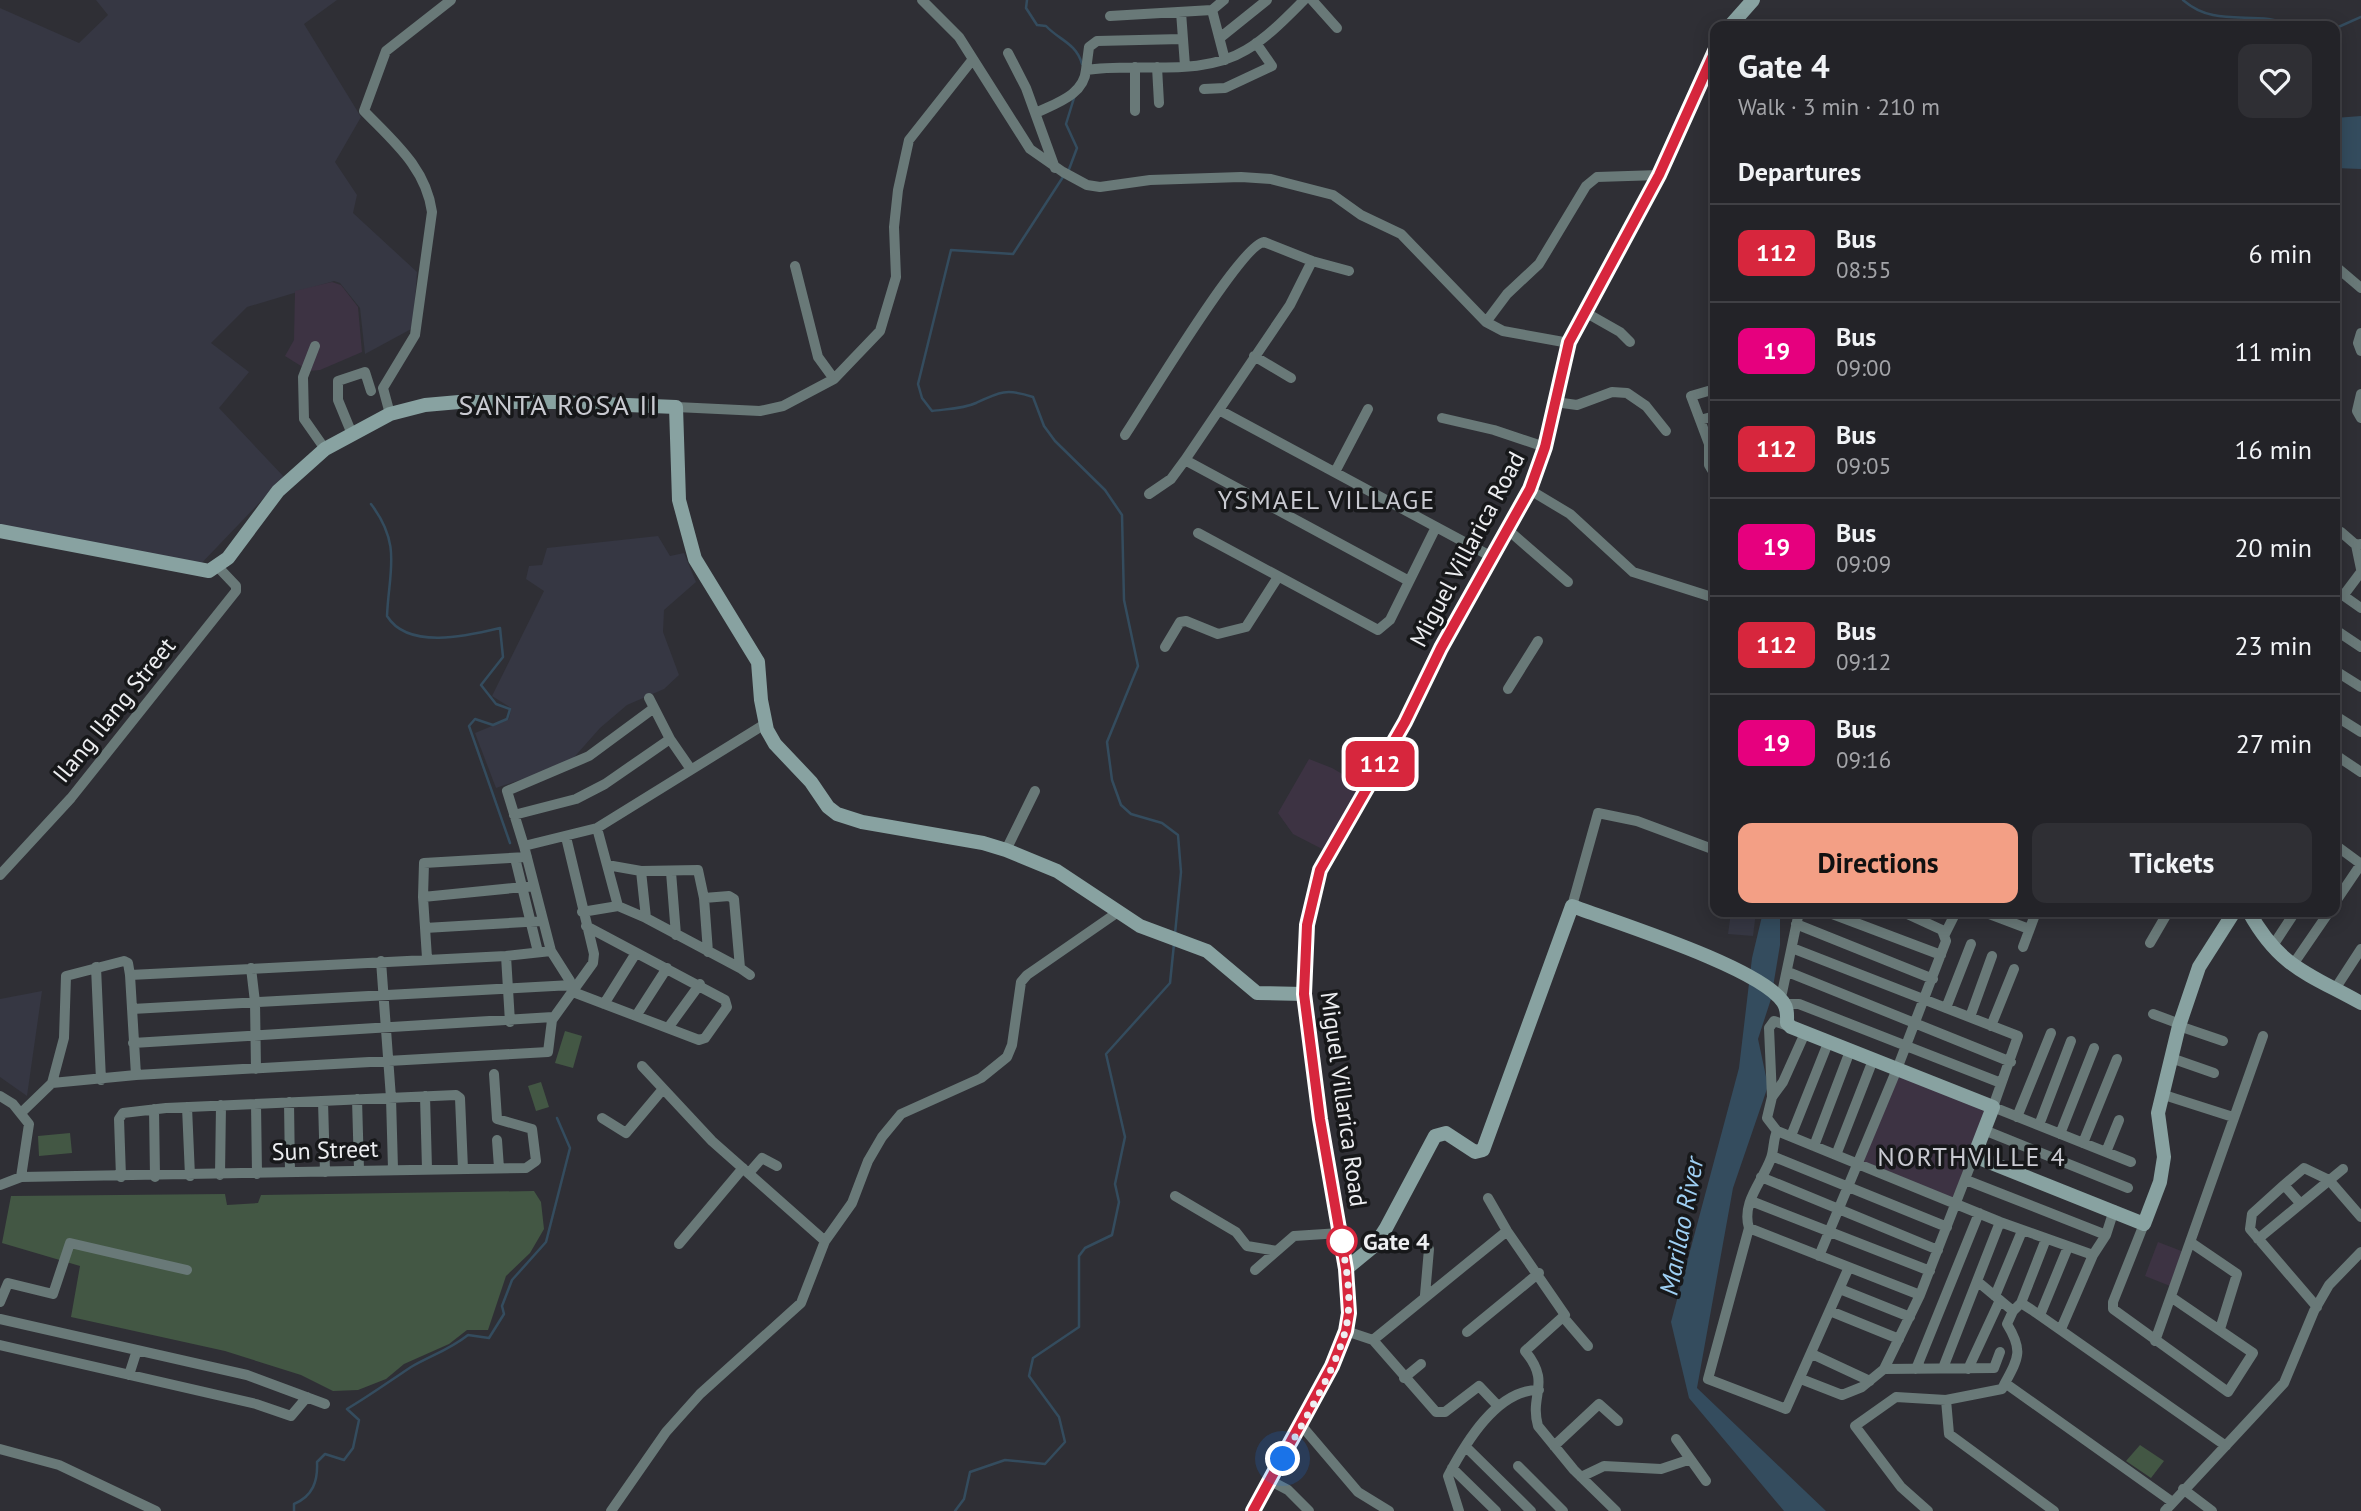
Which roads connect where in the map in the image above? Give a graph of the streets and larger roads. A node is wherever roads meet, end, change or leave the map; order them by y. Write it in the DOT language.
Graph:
graph roads {
  1 [pos="451,0"];
  2 [pos="922,0"];
  3 [pos="1224,0"];
  4 [pos="1267,0"];
  5 [pos="1304,0"];
  6 [pos="1311,0"];
  7 [pos="1753,0"];
  8 [pos="1212,9"];
  9 [pos="1181,12"];
  10 [pos="1110,16"];
  11 [pos="1734,21"];
  12 [pos="1337,28"];
  13 [pos="1221,37"];
  14 [pos="1182,39"];
  15 [pos="1256,43"];
  16 [pos="1008,53"];
  17 [pos="973,59"];
  18 [pos="1226,60"];
  19 [pos="1710,62"];
  20 [pos="1185,66"];
  21 [pos="1135,67"];
  22 [pos="1157,67"];
  23 [pos="1085,73"];
  24 [pos="1204,89"];
  25 [pos="1159,103"];
  26 [pos="1135,111"];
  27 [pos="1036,113"];
  28 [pos="1059,170"];
  29 [pos="1659,175"];
  30 [pos="1312,261"];
  31 [pos="795,266"];
  32 [pos="2340,270"];
  33 [pos="1349,271"];
  34 [pos="2361,288"];
  35 [pos="1583,311"];
  36 [pos="1486,321"];
  37 [pos="2361,333"];
  38 [pos="1569,342"];
  39 [pos="1630,342"];
  40 [pos="315,346"];
  41 [pos="2361,351"];
  42 [pos="1254,356"];
  43 [pos="1291,378"];
  44 [pos="834,379"];
  45 [pos="1710,390"];
  46 [pos="371,391"];
  47 [pos="2361,394"];
  48 [pos="1555,402"];
  49 [pos="676,408"];
  50 [pos="1368,409"];
  51 [pos="1219,410"];
  52 [pos="390,414"];
  53 [pos="1710,417"];
  54 [pos="1442,418"];
  55 [pos="2361,418"];
  56 [pos="1700,420"];
  57 [pos="1666,431"];
  58 [pos="352,434"];
  59 [pos="1125,435"];
  60 [pos="1710,439"];
  61 [pos="1545,447"];
  62 [pos="325,449"];
  63 [pos="1185,460"];
  64 [pos="1335,472"];
  65 [pos="1530,489"];
  66 [pos="1149,494"];
  67 [pos="1436,527"];
  68 [pos="1507,529"];
  69 [pos="0,531"];
  70 [pos="2340,532"];
  71 [pos="1198,533"];
  72 [pos="2359,545"];
  73 [pos="1492,557"];
  74 [pos="218,567"];
  75 [pos="2361,571"];
  76 [pos="1278,578"];
  77 [pos="1409,581"];
  78 [pos="1569,582"];
  79 [pos="2340,591"];
  80 [pos="2340,593"];
  81 [pos="1710,596"];
  82 [pos="2361,608"];
  83 [pos="2340,633"];
  84 [pos="1538,641"];
  85 [pos="1165,647"];
  86 [pos="2361,647"];
  87 [pos="2340,674"];
  88 [pos="2361,687"];
  89 [pos="1508,689"];
  90 [pos="649,698"];
  91 [pos="654,708"];
  92 [pos="2340,719"];
  93 [pos="765,724"];
  94 [pos="2361,732"];
  95 [pos="670,738"];
  96 [pos="2340,758"];
  97 [pos="690,768"];
  98 [pos="2361,772"];
  99 [pos="1035,792"];
  100 [pos="514,816"];
  101 [pos="597,828"];
  102 [pos="566,837"];
  103 [pos="1710,848"];
  104 [pos="2340,848"];
  105 [pos="1006,850"];
  106 [pos="526,851"];
  107 [pos="515,858"];
  108 [pos="2361,864"];
  109 [pos="607,865"];
  110 [pos="641,871"];
  111 [pos="671,872"];
  112 [pos="0,874"];
  113 [pos="529,887"];
  114 [pos="2340,895"];
  115 [pos="423,897"];
  116 [pos="704,898"];
  117 [pos="618,906"];
  118 [pos="1572,906"];
  119 [pos="582,912"];
  120 [pos="1118,912"];
  121 [pos="1798,917"];
  122 [pos="1840,917"];
  123 [pos="1915,917"];
  124 [pos="1954,917"];
  125 [pos="1997,917"];
  126 [pos="2034,917"];
  127 [pos="2165,917"];
  128 [pos="2231,917"];
  129 [pos="2252,917"];
  130 [pos="2292,917"];
  131 [pos="2326,917"];
  132 [pos="646,918"];
  133 [pos="538,922"];
  134 [pos="1796,924"];
  135 [pos="586,926"];
  136 [pos="425,928"];
  137 [pos="2029,929"];
  138 [pos="676,934"];
  139 [pos="1945,934"];
  140 [pos="2150,943"];
  141 [pos="1971,944"];
  142 [pos="2023,947"];
  143 [pos="2272,947"];
  144 [pos="1791,948"];
  145 [pos="2361,949"];
  146 [pos="551,951"];
  147 [pos="538,952"];
  148 [pos="708,952"];
  149 [pos="636,953"];
  150 [pos="506,956"];
  151 [pos="1941,956"];
  152 [pos="1992,956"];
  153 [pos="427,958"];
  154 [pos="381,961"];
  155 [pos="2292,966"];
  156 [pos="96,967"];
  157 [pos="251,968"];
  158 [pos="667,968"];
  159 [pos="740,968"];
  160 [pos="2014,970"];
  161 [pos="1788,972"];
  162 [pos="130,975"];
  163 [pos="750,975"];
  164 [pos="1933,979"];
  165 [pos="700,985"];
  166 [pos="573,988"];
  167 [pos="509,989"];
  168 [pos="2335,989"];
  169 [pos="1304,994"];
  170 [pos="383,996"];
  171 [pos="1781,998"];
  172 [pos="1924,1000"];
  173 [pos="256,1002"];
  174 [pos="2361,1003"];
  175 [pos="604,1004"];
  176 [pos="1947,1008"];
  177 [pos="132,1009"];
  178 [pos="2153,1014"];
  179 [pos="636,1016"];
  180 [pos="553,1017"];
  181 [pos="1970,1017"];
  182 [pos="510,1022"];
  183 [pos="1915,1023"];
  184 [pos="2180,1025"];
  185 [pos="1788,1026"];
  186 [pos="1992,1026"];
  187 [pos="668,1028"];
  188 [pos="384,1029"];
  189 [pos="1805,1033"];
  190 [pos="2051,1033"];
  191 [pos="255,1034"];
  192 [pos="2263,1036"];
  193 [pos="2071,1041"];
  194 [pos="2222,1041"];
  195 [pos="133,1043"];
  196 [pos="1828,1043"];
  197 [pos="1906,1046"];
  198 [pos="2094,1048"];
  199 [pos="1850,1051"];
  200 [pos="2171,1058"];
  201 [pos="2117,1059"];
  202 [pos="1873,1060"];
  203 [pos="388,1062"];
  204 [pos="2011,1062"];
  205 [pos="642,1066"];
  206 [pos="256,1069"];
  207 [pos="1897,1069"];
  208 [pos="2214,1073"];
  209 [pos="494,1074"];
  210 [pos="136,1075"];
  211 [pos="102,1080"];
  212 [pos="52,1083"];
  213 [pos="2001,1083"];
  214 [pos="663,1089"];
  215 [pos="2161,1094"];
  216 [pos="0,1096"];
  217 [pos="425,1096"];
  218 [pos="1772,1097"];
  219 [pos="391,1098"];
  220 [pos="357,1099"];
  221 [pos="323,1101"];
  222 [pos="289,1102"];
  223 [pos="256,1104"];
  224 [pos="221,1105"];
  225 [pos="187,1107"];
  226 [pos="1993,1107"];
  227 [pos="154,1109"];
  228 [pos="22,1112"];
  229 [pos="2017,1117"];
  230 [pos="2233,1117"];
  231 [pos="602,1118"];
  232 [pos="2119,1120"];
  233 [pos="2039,1125"];
  234 [pos="1984,1130"];
  235 [pos="1777,1131"];
  236 [pos="2060,1134"];
  237 [pos="1791,1136"];
  238 [pos="497,1140"];
  239 [pos="2083,1143"];
  240 [pos="1814,1146"];
  241 [pos="2106,1152"];
  242 [pos="1836,1155"];
  243 [pos="1772,1156"];
  244 [pos="1974,1156"];
  245 [pos="2131,1162"];
  246 [pos="1859,1164"];
  247 [pos="777,1166"];
  248 [pos="499,1168"];
  249 [pos="393,1169"];
  250 [pos="427,1169"];
  251 [pos="463,1169"];
  252 [pos="2343,1169"];
  253 [pos="359,1170"];
  254 [pos="746,1171"];
  255 [pos="290,1172"];
  256 [pos="325,1172"];
  257 [pos="257,1174"];
  258 [pos="220,1175"];
  259 [pos="190,1176"];
  260 [pos="21,1177"];
  261 [pos="121,1177"];
  262 [pos="155,1177"];
  263 [pos="1760,1177"];
  264 [pos="1966,1180"];
  265 [pos="2329,1180"];
  266 [pos="1,1182"];
  267 [pos="2284,1185"];
  268 [pos="2128,1188"];
  269 [pos="1848,1189"];
  270 [pos="1175,1196"];
  271 [pos="1488,1198"];
  272 [pos="1751,1200"];
  273 [pos="2300,1203"];
  274 [pos="1956,1204"];
  275 [pos="2114,1210"];
  276 [pos="1839,1211"];
  277 [pos="1979,1213"];
  278 [pos="2361,1217"];
  279 [pos="2000,1222"];
  280 [pos="2144,1224"];
  281 [pos="1947,1227"];
  282 [pos="1749,1228"];
  283 [pos="2022,1230"];
  284 [pos="1507,1231"];
  285 [pos="1829,1232"];
  286 [pos="1340,1234"];
  287 [pos="2106,1235"];
  288 [pos="2258,1238"];
  289 [pos="2046,1239"];
  290 [pos="825,1241"];
  291 [pos="2190,1242"];
  292 [pos="679,1244"];
  293 [pos="2068,1247"];
  294 [pos="1430,1249"];
  295 [pos="1938,1250"];
  296 [pos="1277,1251"];
  297 [pos="2361,1252"];
  298 [pos="1819,1255"];
  299 [pos="2093,1255"];
  300 [pos="1849,1267"];
  301 [pos="1346,1269"];
  302 [pos="187,1270"];
  303 [pos="1255,1270"];
  304 [pos="1930,1271"];
  305 [pos="1539,1273"];
  306 [pos="1977,1280"];
  307 [pos="1840,1289"];
  308 [pos="1425,1295"];
  309 [pos="1920,1295"];
  310 [pos="2171,1297"];
  311 [pos="1998,1298"];
  312 [pos="0,1302"];
  313 [pos="2017,1307"];
  314 [pos="2316,1307"];
  315 [pos="1830,1311"];
  316 [pos="2040,1315"];
  317 [pos="1910,1317"];
  318 [pos="1564,1318"];
  319 [pos="0,1319"];
  320 [pos="2060,1329"];
  321 [pos="2220,1329"];
  322 [pos="1346,1331"];
  323 [pos="1467,1332"];
  324 [pos="1899,1339"];
  325 [pos="1373,1340"];
  326 [pos="2155,1340"];
  327 [pos="0,1345"];
  328 [pos="1588,1346"];
  329 [pos="136,1350"];
  330 [pos="2000,1352"];
  331 [pos="1812,1354"];
  332 [pos="1421,1364"];
  333 [pos="1943,1368"];
  334 [pos="1884,1369"];
  335 [pos="1916,1369"];
  336 [pos="1968,1369"];
  337 [pos="129,1375"];
  338 [pos="1404,1378"];
  339 [pos="1801,1380"];
  340 [pos="1870,1381"];
  341 [pos="2005,1383"];
  342 [pos="1539,1390"];
  343 [pos="307,1397"];
  344 [pos="1946,1400"];
  345 [pos="325,1404"];
  346 [pos="1498,1406"];
  347 [pos="1618,1421"];
  348 [pos="1301,1424"];
  349 [pos="1676,1439"];
  350 [pos="1554,1446"];
  351 [pos="2226,1446"];
  352 [pos="1466,1447"];
  353 [pos="0,1449"];
  354 [pos="1688,1460"];
  355 [pos="1518,1466"];
  356 [pos="1452,1468"];
  357 [pos="1581,1477"];
  358 [pos="1270,1481"];
  359 [pos="1706,1481"];
  360 [pos="2183,1489"];
  361 [pos="2171,1501"];
  362 [pos="1459,1510"];
  363 [pos="156,1511"];
  364 [pos="611,1511"];
  365 [pos="1254,1511"];
  366 [pos="1309,1511"];
  367 [pos="1389,1511"];
  368 [pos="1496,1511"];
  369 [pos="1531,1511"];
  370 [pos="1563,1511"];
  371 [pos="1616,1511"];
  372 [pos="1928,1511"];
  373 [pos="2054,1511"];
  374 [pos="2165,1511"];
  375 [pos="2212,1511"];
  1 -- 52 [label="street"];
  2 -- 17 [label="street"];
  3 -- 8 [label="street"];
  4 -- 13 [label="street"];
  5 -- 15 [label="street"];
  6 -- 12 [label="street"];
  7 -- 11 [label="street"];
  8 -- 9 [label="street"];
  8 -- 13 [label="street"];
  9 -- 10 [label="street"];
  9 -- 14 [label="street"];
  13 -- 18 [label="street"];
  14 -- 20 [label="street"];
  14 -- 23 [label="street"];
  15 -- 18 [label="street"];
  15 -- 24 [label="street"];
  16 -- 27 [label="street"];
  17 -- 28 [label="street"];
  17 -- 44 [label="street"];
  18 -- 20 [label="street"];
  19 -- 29 [label="street, Miguel Villarica Road"];
  20 -- 22 [label="street"];
  21 -- 22 [label="street"];
  21 -- 23 [label="street"];
  21 -- 26 [label="street"];
  22 -- 25 [label="street"];
  23 -- 27 [label="street"];
  27 -- 28 [label="street"];
  28 -- 36 [label="street"];
  29 -- 35 [label="street, Miguel Villarica Road"];
  29 -- 36 [label="street"];
  30 -- 33 [label="street"];
  30 -- 42 [label="street"];
  30 -- 59 [label="street"];
  31 -- 44 [label="street"];
  32 -- 34 [label="street"];
  35 -- 38 [label="street, Miguel Villarica Road"];
  35 -- 39 [label="street"];
  36 -- 38 [label="street"];
  37 -- 41 [label="street"];
  38 -- 48 [label="street, Miguel Villarica Road"];
  40 -- 62 [label="street"];
  42 -- 43 [label="street"];
  42 -- 51 [label="street"];
  44 -- 49 [label="street"];
  45 -- 56 [label="street"];
  46 -- 58 [label="street"];
  47 -- 55 [label="street"];
  48 -- 57 [label="street"];
  48 -- 61 [label="street, Miguel Villarica Road"];
  49 -- 52 [label="street"];
  49 -- 93 [label="street"];
  50 -- 64 [label="street"];
  51 -- 63 [label="street"];
  51 -- 64 [label="street"];
  52 -- 58 [label="street"];
  53 -- 56 [label="street"];
  54 -- 61 [label="street"];
  56 -- 60 [label="street"];
  58 -- 62 [label="street"];
  61 -- 65 [label="street, Miguel Villarica Road"];
  62 -- 74 [label="street"];
  63 -- 66 [label="street"];
  63 -- 77 [label="street"];
  64 -- 67 [label="street"];
  65 -- 68 [label="street, Miguel Villarica Road"];
  65 -- 81 [label="street"];
  67 -- 73 [label="street"];
  67 -- 77 [label="street"];
  68 -- 73 [label="street, Miguel Villarica Road"];
  68 -- 78 [label="street"];
  69 -- 74 [label="street"];
  70 -- 72 [label="street"];
  71 -- 76 [label="street"];
  72 -- 75 [label="street"];
  73 -- 169 [label="street, Miguel Villarica Road"];
  74 -- 112 [label="street, Ilang Ilang Street"];
  75 -- 79 [label="street"];
  76 -- 77 [label="street"];
  76 -- 85 [label="street"];
  80 -- 82 [label="street"];
  83 -- 86 [label="street"];
  84 -- 89 [label="street"];
  87 -- 88 [label="street"];
  90 -- 91 [label="street"];
  91 -- 95 [label="street"];
  91 -- 100 [label="street"];
  92 -- 94 [label="street"];
  93 -- 97 [label="street"];
  93 -- 105 [label="street"];
  95 -- 97 [label="street"];
  95 -- 100 [label="street"];
  96 -- 98 [label="street"];
  97 -- 101 [label="street"];
  99 -- 105 [label="street"];
  100 -- 106 [label="street"];
  101 -- 102 [label="street"];
  101 -- 109 [label="street"];
  102 -- 106 [label="street"];
  102 -- 119 [label="street"];
  103 -- 118 [label="street"];
  104 -- 108 [label="street"];
  105 -- 120 [label="street"];
  106 -- 107 [label="street"];
  106 -- 113 [label="street"];
  107 -- 113 [label="street"];
  107 -- 115 [label="street"];
  108 -- 114 [label="street"];
  109 -- 110 [label="street"];
  109 -- 117 [label="street"];
  110 -- 111 [label="street"];
  110 -- 132 [label="street"];
  111 -- 116 [label="street"];
  111 -- 138 [label="street"];
  113 -- 115 [label="street"];
  113 -- 133 [label="street"];
  115 -- 136 [label="street"];
  116 -- 148 [label="street"];
  116 -- 159 [label="street"];
  117 -- 119 [label="street"];
  117 -- 132 [label="street"];
  118 -- 171 [label="street"];
  118 -- 301 [label="street"];
  119 -- 135 [label="street"];
  120 -- 169 [label="street"];
  120 -- 290 [label="street"];
  121 -- 134 [label="street"];
  122 -- 151 [label="street"];
  123 -- 139 [label="street"];
  124 -- 139 [label="street"];
  125 -- 137 [label="street"];
  126 -- 137 [label="street"];
  127 -- 140 [label="street"];
  128 -- 184 [label="street"];
  129 -- 143 [label="street"];
  130 -- 143 [label="street"];
  131 -- 155 [label="street"];
  132 -- 138 [label="street"];
  133 -- 136 [label="street"];
  133 -- 146 [label="street"];
  133 -- 147 [label="street"];
  134 -- 144 [label="street"];
  134 -- 164 [label="street"];
  135 -- 149 [label="street"];
  135 -- 166 [label="street"];
  136 -- 153 [label="street"];
  137 -- 142 [label="street"];
  138 -- 148 [label="street"];
  139 -- 151 [label="street"];
  141 -- 176 [label="street"];
  143 -- 155 [label="street"];
  144 -- 161 [label="street"];
  144 -- 172 [label="street"];
  145 -- 168 [label="street"];
  146 -- 147 [label="street"];
  146 -- 166 [label="street"];
  147 -- 150 [label="street"];
  148 -- 159 [label="street"];
  149 -- 158 [label="street"];
  149 -- 175 [label="street"];
  150 -- 153 [label="street"];
  150 -- 167 [label="street"];
  151 -- 164 [label="street"];
  152 -- 181 [label="street"];
  153 -- 154 [label="street"];
  154 -- 157 [label="street"];
  154 -- 170 [label="street"];
  155 -- 168 [label="street"];
  156 -- 162 [label="street"];
  156 -- 211 [label="street"];
  156 -- 212 [label="street"];
  157 -- 162 [label="street"];
  157 -- 173 [label="street"];
  158 -- 165 [label="street"];
  158 -- 179 [label="street"];
  159 -- 163 [label="street"];
  160 -- 186 [label="street"];
  161 -- 171 [label="street"];
  161 -- 183 [label="street"];
  162 -- 177 [label="street"];
  164 -- 172 [label="street"];
  165 -- 187 [label="street"];
  165 -- 187 [label="street"];
  166 -- 167 [label="street"];
  166 -- 175 [label="street"];
  166 -- 180 [label="street"];
  167 -- 170 [label="street"];
  167 -- 182 [label="street"];
  168 -- 174 [label="street"];
  169 -- 286 [label="street, Miguel Villarica Road"];
  170 -- 173 [label="street"];
  170 -- 188 [label="street"];
  171 -- 185 [label="street"];
  171 -- 197 [label="street"];
  172 -- 176 [label="street"];
  172 -- 183 [label="street"];
  173 -- 177 [label="street"];
  173 -- 191 [label="street"];
  175 -- 179 [label="street"];
  176 -- 181 [label="street"];
  177 -- 195 [label="street"];
  178 -- 184 [label="street"];
  179 -- 187 [label="street"];
  180 -- 182 [label="street"];
  180 -- 203 [label="street"];
  181 -- 186 [label="street"];
  182 -- 188 [label="street"];
  183 -- 197 [label="street"];
  183 -- 204 [label="street"];
  184 -- 194 [label="street"];
  184 -- 200 [label="street"];
  185 -- 189 [label="street"];
  185 -- 218 [label="street"];
  186 -- 204 [label="street"];
  188 -- 191 [label="street"];
  188 -- 203 [label="street"];
  189 -- 196 [label="street"];
  189 -- 218 [label="street"];
  190 -- 229 [label="street"];
  191 -- 195 [label="street"];
  191 -- 206 [label="street"];
  192 -- 230 [label="street"];
  193 -- 233 [label="street"];
  195 -- 210 [label="street"];
  196 -- 199 [label="street"];
  196 -- 237 [label="street"];
  197 -- 207 [label="street"];
  197 -- 213 [label="street"];
  198 -- 236 [label="street"];
  199 -- 202 [label="street"];
  199 -- 240 [label="street"];
  200 -- 208 [label="street"];
  200 -- 215 [label="street"];
  201 -- 239 [label="street"];
  202 -- 207 [label="street"];
  202 -- 242 [label="street"];
  203 -- 206 [label="street"];
  203 -- 219 [label="street"];
  204 -- 213 [label="street"];
  205 -- 214 [label="street"];
  206 -- 210 [label="street"];
  207 -- 226 [label="street"];
  207 -- 246 [label="street"];
  209 -- 248 [label="street, Sun Street"];
  210 -- 211 [label="street"];
  211 -- 212 [label="street"];
  212 -- 228 [label="street"];
  213 -- 226 [label="street"];
  214 -- 231 [label="street"];
  214 -- 254 [label="street"];
  215 -- 230 [label="street"];
  215 -- 280 [label="street"];
  216 -- 228 [label="street"];
  217 -- 219 [label="street"];
  217 -- 250 [label="street"];
  217 -- 251 [label="street"];
  218 -- 235 [label="street"];
  219 -- 220 [label="street"];
  219 -- 249 [label="street"];
  220 -- 221 [label="street"];
  220 -- 253 [label="street"];
  221 -- 222 [label="street"];
  221 -- 256 [label="street"];
  222 -- 223 [label="street"];
  222 -- 255 [label="street"];
  223 -- 224 [label="street"];
  223 -- 257 [label="street"];
  224 -- 225 [label="street"];
  224 -- 258 [label="street"];
  225 -- 227 [label="street"];
  225 -- 259 [label="street"];
  226 -- 229 [label="street"];
  226 -- 234 [label="street"];
  227 -- 261 [label="street"];
  227 -- 262 [label="street"];
  228 -- 260 [label="street"];
  229 -- 233 [label="street"];
  230 -- 291 [label="street"];
  232 -- 241 [label="street"];
  233 -- 236 [label="street"];
  234 -- 244 [label="street"];
  234 -- 268 [label="street"];
  235 -- 237 [label="street"];
  235 -- 243 [label="street"];
  236 -- 239 [label="street"];
  237 -- 240 [label="street"];
  238 -- 248 [label="street"];
  239 -- 241 [label="street"];
  240 -- 242 [label="street"];
  241 -- 245 [label="street"];
  242 -- 246 [label="street"];
  243 -- 263 [label="street"];
  243 -- 269 [label="street"];
  244 -- 264 [label="street"];
  244 -- 275 [label="street"];
  246 -- 269 [label="street"];
  246 -- 274 [label="street"];
  247 -- 254 [label="street"];
  248 -- 251 [label="street, Sun Street"];
  249 -- 250 [label="street, Sun Street"];
  249 -- 253 [label="street, Sun Street"];
  250 -- 251 [label="street, Sun Street"];
  252 -- 265 [label="street"];
  253 -- 256 [label="street, Sun Street"];
  254 -- 290 [label="street"];
  254 -- 292 [label="street"];
  255 -- 256 [label="street, Sun Street"];
  255 -- 257 [label="street, Sun Street"];
  257 -- 258 [label="street, Sun Street"];
  258 -- 259 [label="street, Sun Street"];
  259 -- 262 [label="street, Sun Street"];
  260 -- 261 [label="street, Sun Street"];
  260 -- 266 [label="street, Sun Street"];
  261 -- 262 [label="street, Sun Street"];
  263 -- 272 [label="street"];
  263 -- 276 [label="street"];
  264 -- 274 [label="street"];
  264 -- 287 [label="street"];
  265 -- 267 [label="street"];
  265 -- 273 [label="street"];
  265 -- 278 [label="street"];
  267 -- 273 [label="street"];
  267 -- 288 [label="street"];
  269 -- 276 [label="street"];
  269 -- 281 [label="street"];
  270 -- 296 [label="street"];
  271 -- 284 [label="street"];
  272 -- 282 [label="street"];
  272 -- 285 [label="street"];
  273 -- 288 [label="street"];
  274 -- 277 [label="street"];
  274 -- 281 [label="street"];
  275 -- 280 [label="street"];
  275 -- 287 [label="street"];
  276 -- 285 [label="street"];
  276 -- 295 [label="street"];
  277 -- 279 [label="street"];
  277 -- 335 [label="street"];
  279 -- 283 [label="street"];
  279 -- 306 [label="street"];
  280 -- 326 [label="street"];
  281 -- 295 [label="street"];
  282 -- 298 [label="street"];
  282 -- 339 [label="street"];
  283 -- 289 [label="street"];
  283 -- 311 [label="street"];
  284 -- 305 [label="street"];
  284 -- 308 [label="street"];
  285 -- 298 [label="street"];
  285 -- 304 [label="street"];
  286 -- 296 [label="street"];
  286 -- 301 [label="street, Miguel Villarica Road"];
  287 -- 299 [label="street"];
  288 -- 314 [label="street"];
  289 -- 293 [label="street"];
  289 -- 313 [label="street"];
  290 -- 364 [label="street"];
  291 -- 310 [label="street"];
  291 -- 321 [label="street"];
  293 -- 299 [label="street"];
  293 -- 316 [label="street"];
  294 -- 308 [label="street"];
  295 -- 304 [label="street"];
  296 -- 303 [label="street"];
  297 -- 314 [label="street"];
  298 -- 300 [label="street"];
  299 -- 320 [label="street"];
  300 -- 307 [label="street"];
  300 -- 309 [label="street"];
  301 -- 322 [label="street, Miguel Villarica Road"];
  302 -- 312 [label="street"];
  304 -- 309 [label="street"];
  305 -- 318 [label="street"];
  305 -- 323 [label="street"];
  306 -- 311 [label="street"];
  306 -- 333 [label="street"];
  307 -- 315 [label="street"];
  307 -- 317 [label="street"];
  308 -- 325 [label="street"];
  309 -- 317 [label="street"];
  310 -- 321 [label="street"];
  310 -- 326 [label="street"];
  311 -- 313 [label="street"];
  311 -- 336 [label="street"];
  313 -- 316 [label="street"];
  313 -- 341 [label="street"];
  314 -- 351 [label="street"];
  315 -- 324 [label="street"];
  315 -- 331 [label="street"];
  316 -- 320 [label="street"];
  317 -- 324 [label="street"];
  318 -- 328 [label="street"];
  318 -- 342 [label="street"];
  319 -- 329 [label="street"];
  320 -- 351 [label="street"];
  321 -- 326 [label="street"];
  322 -- 325 [label="street"];
  322 -- 348 [label="street, Miguel Villarica Road"];
  324 -- 334 [label="street"];
  325 -- 338 [label="street"];
  327 -- 337 [label="street"];
  329 -- 337 [label="street"];
  329 -- 343 [label="street"];
  330 -- 336 [label="street"];
  331 -- 339 [label="street"];
  331 -- 340 [label="street"];
  332 -- 338 [label="street"];
  333 -- 335 [label="street"];
  333 -- 336 [label="street"];
  334 -- 335 [label="street"];
  334 -- 340 [label="street"];
  337 -- 343 [label="street"];
  338 -- 346 [label="street"];
  339 -- 340 [label="street"];
  341 -- 344 [label="street"];
  341 -- 361 [label="street"];
  342 -- 346 [label="street"];
  342 -- 350 [label="street"];
  343 -- 345 [label="street"];
  344 -- 372 [label="street"];
  344 -- 373 [label="street"];
  346 -- 352 [label="street"];
  347 -- 350 [label="street"];
  348 -- 358 [label="street, Miguel Villarica Road"];
  348 -- 367 [label="street"];
  349 -- 354 [label="street"];
  350 -- 357 [label="street"];
  351 -- 360 [label="street"];
  352 -- 356 [label="street"];
  352 -- 369 [label="street"];
  353 -- 363 [label="street"];
  354 -- 357 [label="street"];
  354 -- 359 [label="street"];
  355 -- 370 [label="street"];
  356 -- 362 [label="street"];
  356 -- 368 [label="street"];
  357 -- 371 [label="street"];
  358 -- 365 [label="street, Miguel Villarica Road"];
  358 -- 366 [label="street"];
  360 -- 361 [label="street"];
  360 -- 375 [label="street"];
  361 -- 374 [label="street"];
}
